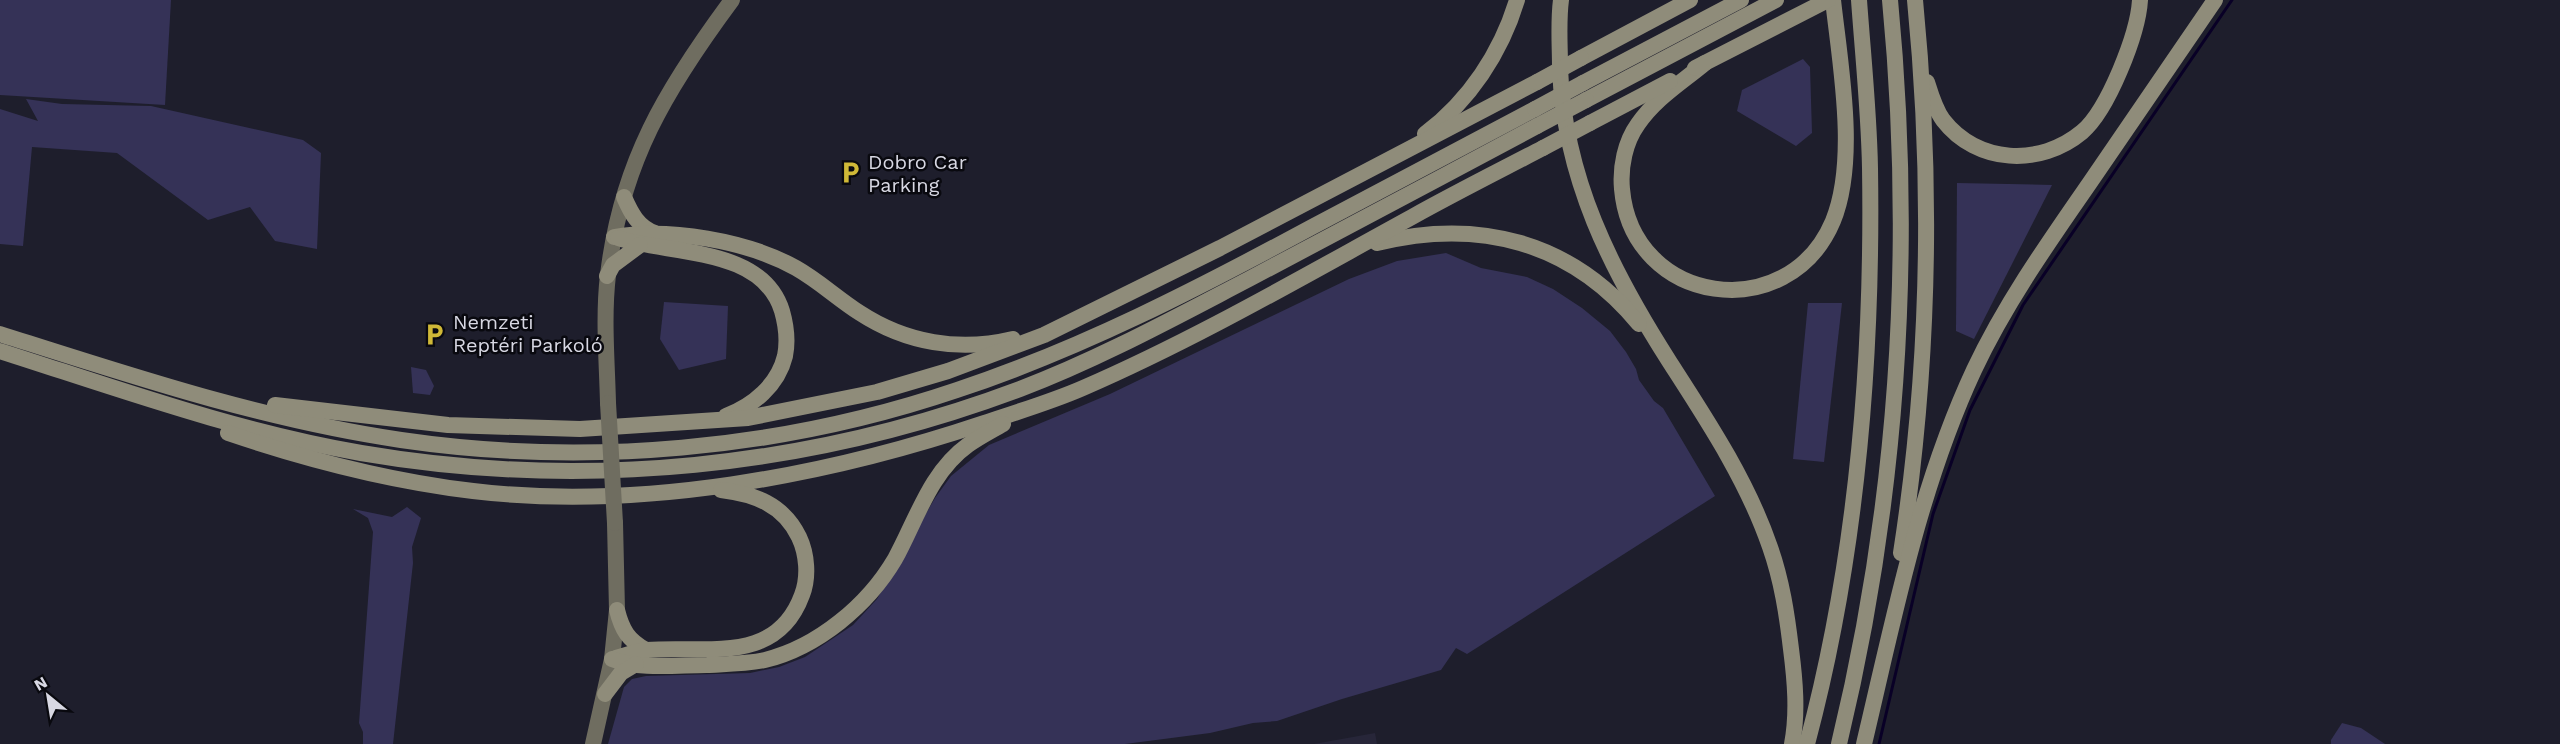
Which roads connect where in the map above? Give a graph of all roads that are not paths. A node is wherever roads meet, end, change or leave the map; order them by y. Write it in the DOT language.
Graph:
graph roads {
  1 [pos="732,0"];
  2 [pos="1516,0"];
  3 [pos="1562,0"];
  4 [pos="1690,0"];
  5 [pos="1741,0"];
  6 [pos="1776,0"];
  7 [pos="1830,0"];
  8 [pos="1859,0"];
  9 [pos="1890,0"];
  10 [pos="1916,0"];
  11 [pos="2140,0"];
  12 [pos="2215,0"];
  13 [pos="1922,62"];
  14 [pos="1705,63"];
  15 [pos="1368,171"];
  16 [pos="624,197"];
  17 [pos="656,233"];
  18 [pos="614,237"];
  19 [pos="640,246"];
  20 [pos="1350,253"];
  21 [pos="608,276"];
  22 [pos="0,334"];
  23 [pos="1044,335"];
  24 [pos="0,351"];
  25 [pos="1668,359"];
  26 [pos="160,385"];
  27 [pos="148,398"];
  28 [pos="1031,408"];
  29 [pos="711,421"];
  30 [pos="702,488"];
  31 [pos="617,610"];
  32 [pos="1887,646"];
  33 [pos="641,657"];
  34 [pos="612,659"];
  35 [pos="605,694"];
  36 [pos="593,744"];
  37 [pos="1792,744"];
  38 [pos="1808,744"];
  39 [pos="1839,744"];
  40 [pos="1864,744"];
  1 -- 16 [label="main road"];
  2 -- 15 [label="highway"];
  3 -- 25 [label="highway"];
  4 -- 15 [label="highway, bridge"];
  5 -- 26 [label="highway, bridge"];
  6 -- 27 [label="highway, bridge"];
  7 -- 14 [label="highway"];
  7 -- 14 [label="highway"];
  8 -- 38 [label="highway"];
  9 -- 39 [label="highway"];
  10 -- 13 [label="highway"];
  11 -- 13 [label="highway"];
  12 -- 32 [label="highway"];
  13 -- 32 [label="highway"];
  14 -- 20 [label="highway, bridge"];
  15 -- 23 [label="highway"];
  16 -- 17 [label="highway"];
  16 -- 18 [label="main road"];
  17 -- 18 [label="highway"];
  17 -- 23 [label="highway"];
  18 -- 19 [label="highway"];
  18 -- 21 [label="main road"];
  19 -- 21 [label="highway"];
  19 -- 29 [label="highway"];
  20 -- 25 [label="highway"];
  20 -- 28 [label="highway"];
  21 -- 31 [label="main road, bridge"];
  22 -- 26 [label="highway"];
  23 -- 29 [label="highway"];
  24 -- 27 [label="highway"];
  25 -- 37 [label="highway"];
  26 -- 29 [label="highway"];
  27 -- 30 [label="highway"];
  28 -- 30 [label="highway"];
  28 -- 33 [label="highway"];
  30 -- 33 [label="highway"];
  31 -- 33 [label="highway"];
  31 -- 34 [label="main road"];
  32 -- 40 [label="highway"];
  33 -- 34 [label="highway"];
  33 -- 35 [label="highway"];
  34 -- 35 [label="main road"];
  35 -- 36 [label="main road"];
}
